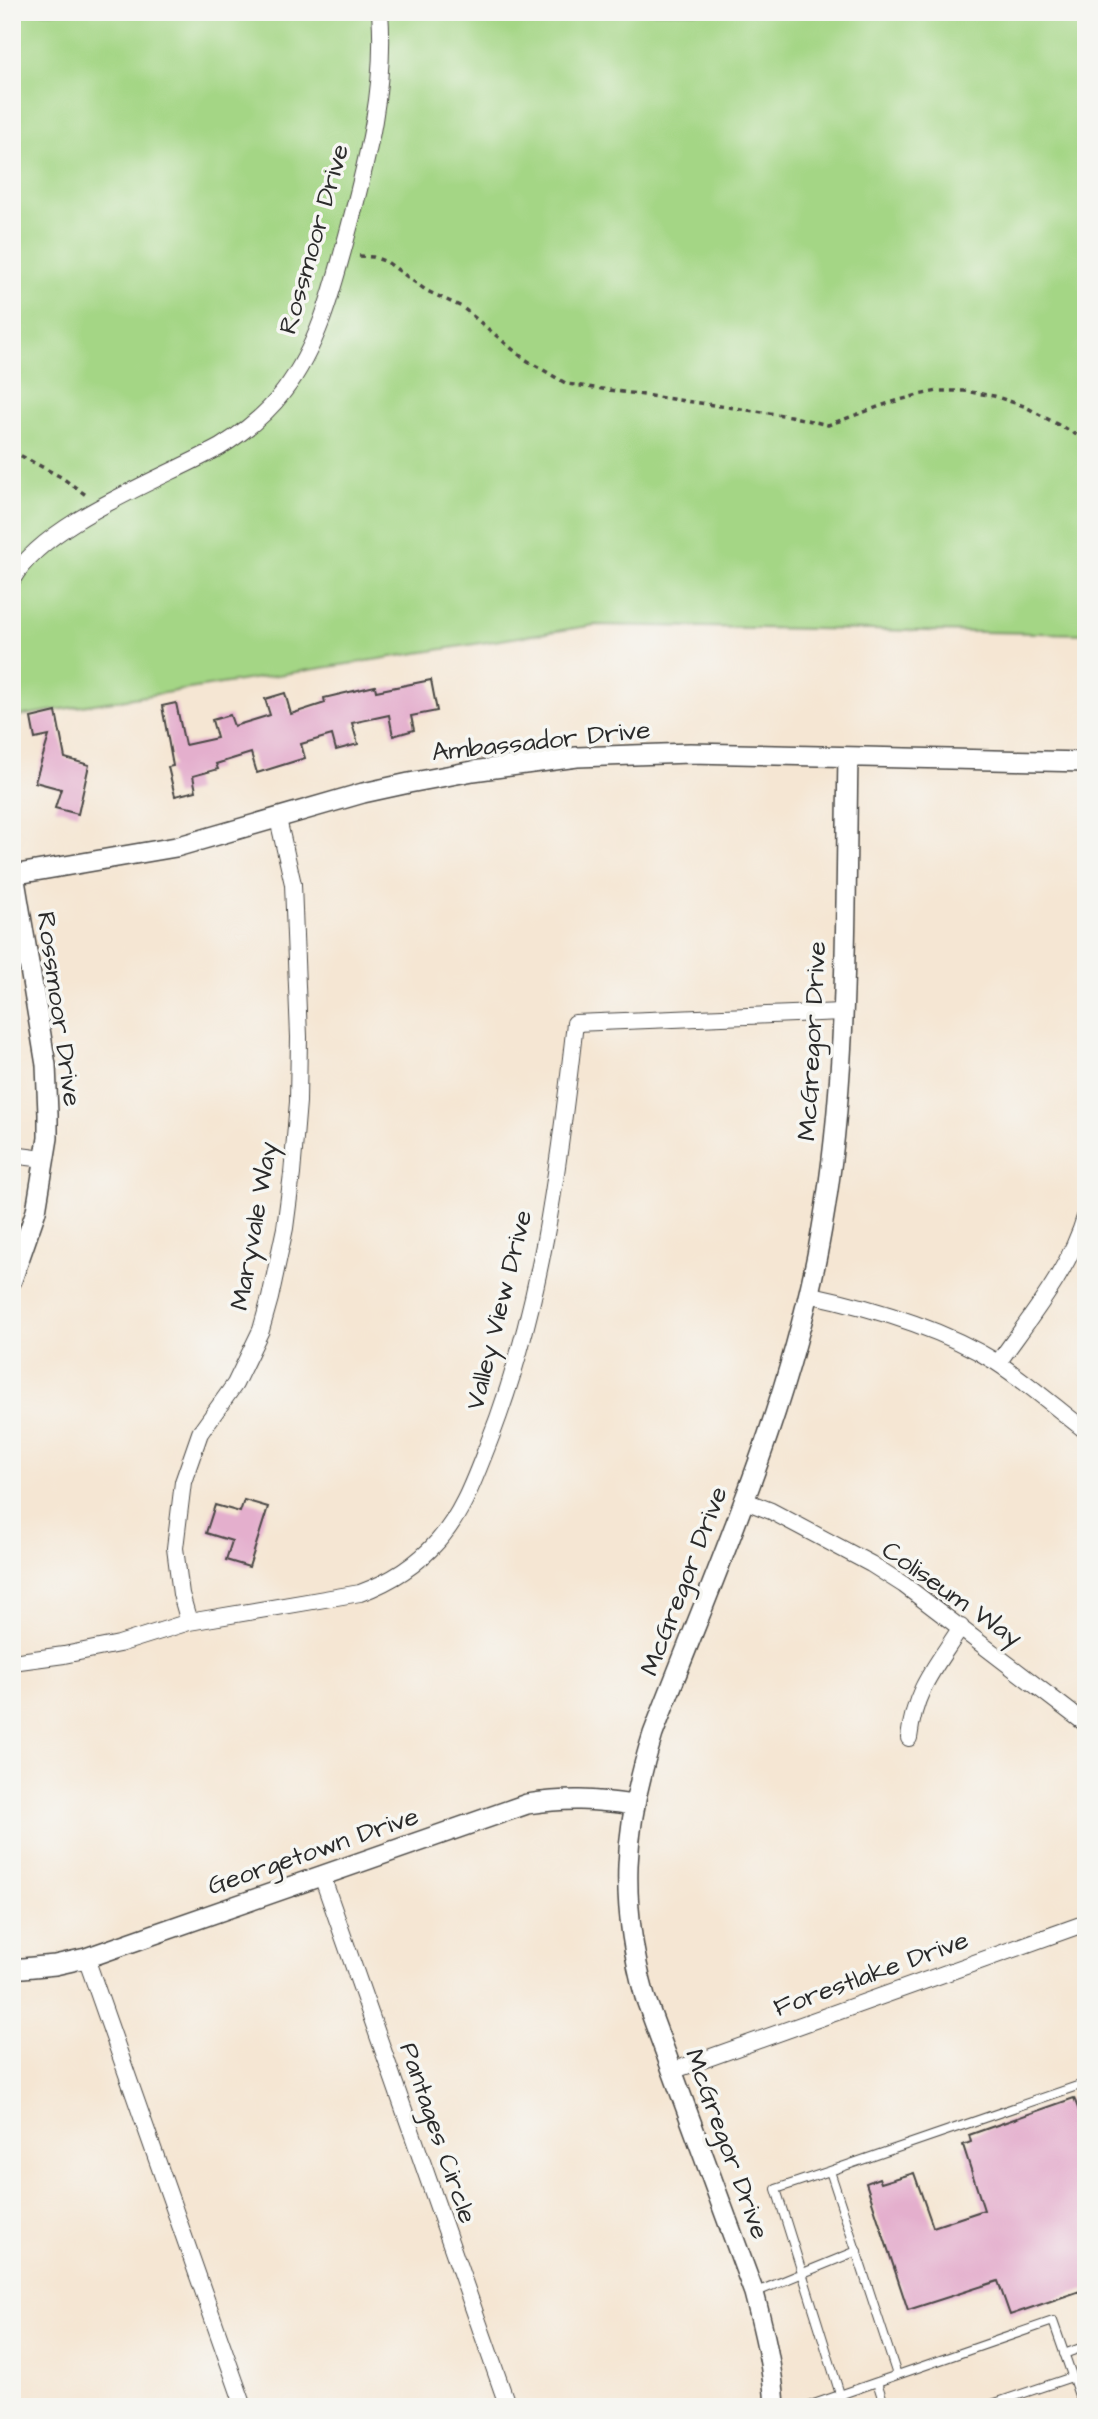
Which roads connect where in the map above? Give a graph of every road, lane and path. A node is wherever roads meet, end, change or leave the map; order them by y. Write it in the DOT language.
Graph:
graph roads {
  1 [pos="380,12"];
  2 [pos="342,254"];
  3 [pos="1086,440"];
  4 [pos="12,451"];
  5 [pos="103,506"];
  6 [pos="12,580"];
  7 [pos="848,757"];
  8 [pos="1086,762"];
  9 [pos="278,819"];
  10 [pos="13,872"];
  11 [pos="842,1012"];
  12 [pos="12,1155"];
  13 [pos="44,1159"];
  14 [pos="1086,1214"];
  15 [pos="12,1280"];
  16 [pos="808,1294"];
  17 [pos="998,1363"];
  18 [pos="1086,1431"];
  19 [pos="743,1500"];
  20 [pos="189,1622"];
  21 [pos="961,1628"];
  22 [pos="12,1662"];
  23 [pos="1086,1724"];
  24 [pos="909,1738"];
  25 [pos="633,1805"];
  26 [pos="321,1876"];
  27 [pos="1086,1923"];
  28 [pos="86,1958"];
  29 [pos="12,1969"];
  30 [pos="672,2071"];
  31 [pos="1086,2083"];
  32 [pos="830,2171"];
  33 [pos="857,2251"];
  34 [pos="802,2272"];
  35 [pos="754,2293"];
  36 [pos="1086,2346"];
  37 [pos="1064,2354"];
  38 [pos="897,2375"];
  39 [pos="1072,2377"];
  40 [pos="877,2382"];
  41 [pos="840,2395"];
  42 [pos="244,2407"];
  43 [pos="508,2407"];
  44 [pos="775,2407"];
  45 [pos="805,2407"];
  46 [pos="844,2407"];
  47 [pos="885,2407"];
  48 [pos="983,2407"];
  49 [pos="1083,2407"];
  1 -- 2 [label="street, Rossmoor Drive"];
  2 -- 3 [label="path"];
  2 -- 5 [label="street, Rossmoor Drive"];
  4 -- 5 [label="path"];
  5 -- 6 [label="street, Rossmoor Drive"];
  7 -- 8 [label="street, Ambassador Drive"];
  7 -- 9 [label="street, Ambassador Drive"];
  7 -- 11 [label="street, McGregor Drive"];
  9 -- 10 [label="street, Ambassador Drive"];
  9 -- 20 [label="street, Maryvale Way"];
  10 -- 13 [label="street, Rossmoor Drive"];
  11 -- 16 [label="street, McGregor Drive"];
  11 -- 20 [label="street, Valley View Drive"];
  12 -- 13 [label="street"];
  13 -- 15 [label="street, Rossmoor Drive"];
  14 -- 17 [label="street"];
  16 -- 17 [label="street"];
  16 -- 19 [label="street, McGregor Drive"];
  17 -- 18 [label="street"];
  19 -- 21 [label="street, Coliseum Way"];
  19 -- 25 [label="street, McGregor Drive"];
  20 -- 22 [label="street, Valley View Drive"];
  21 -- 23 [label="street, Coliseum Way"];
  21 -- 24 [label="street"];
  25 -- 26 [label="street, Georgetown Drive"];
  25 -- 30 [label="street, McGregor Drive"];
  26 -- 28 [label="street, Georgetown Drive"];
  26 -- 43 [label="street, Pantages Circle"];
  27 -- 30 [label="street, Forestlake Drive"];
  28 -- 29 [label="street, Georgetown Drive"];
  28 -- 42 [label="street"];
  30 -- 35 [label="street, McGregor Drive"];
  31 -- 32 [label="lane"];
  32 -- 33 [label="lane"];
  32 -- 34 [label="lane"];
  33 -- 34 [label="lane"];
  33 -- 38 [label="lane"];
  34 -- 35 [label="lane"];
  34 -- 41 [label="lane"];
  35 -- 44 [label="street, McGregor Drive"];
  36 -- 37 [label="lane"];
  37 -- 38 [label="lane"];
  37 -- 39 [label="lane"];
  38 -- 40 [label="lane"];
  39 -- 48 [label="lane"];
  39 -- 49 [label="lane"];
  40 -- 41 [label="lane"];
  40 -- 47 [label="lane"];
  41 -- 45 [label="lane"];
  41 -- 46 [label="lane"];
}
